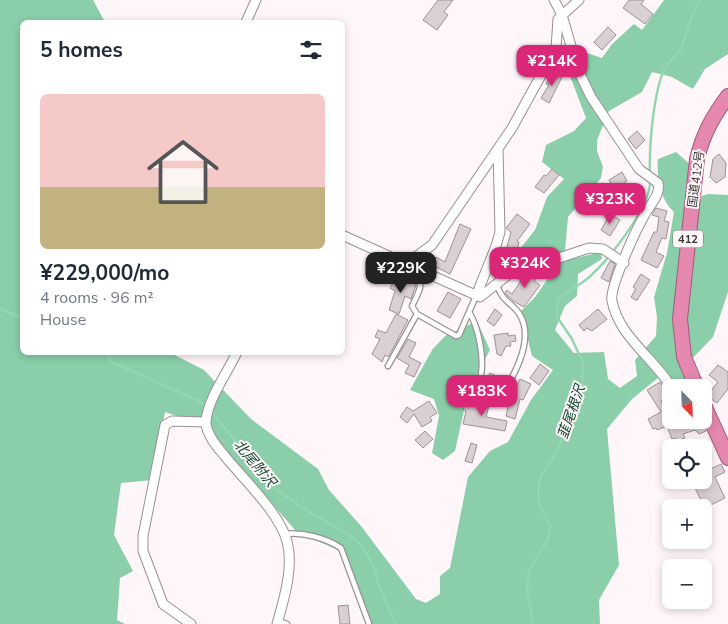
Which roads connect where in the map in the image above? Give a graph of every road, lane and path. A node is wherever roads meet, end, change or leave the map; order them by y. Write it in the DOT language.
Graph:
graph roads {
  1 [pos="256,0"];
  2 [pos="554,0"];
  3 [pos="579,0"];
  4 [pos="562,15"];
  5 [pos="247,20"];
  6 [pos="728,96"];
  7 [pos="498,148"];
  8 [pos="345,236"];
  9 [pos="620,260"];
  10 [pos="406,264"];
  11 [pos="497,286"];
  12 [pos="476,296"];
  13 [pos="469,312"];
  14 [pos="417,314"];
  15 [pos="235,355"];
  16 [pos="388,366"];
  17 [pos="667,379"];
  18 [pos="693,379"];
  19 [pos="207,418"];
  20 [pos="712,427"];
  21 [pos="728,458"];
  22 [pos="285,534"];
  23 [pos="277,623"];
  24 [pos="192,624"];
  25 [pos="288,624"];
  26 [pos="369,624"];
  1 -- 5 [label="street"];
  2 -- 4 [label="street"];
  3 -- 4 [label="street"];
  4 -- 7 [label="street"];
  4 -- 9 [label="street"];
  6 -- 18 [label="highway, 国道412号 / 412"];
  7 -- 10 [label="street"];
  7 -- 12 [label="street"];
  8 -- 10 [label="street"];
  9 -- 11 [label="street"];
  9 -- 17 [label="street"];
  10 -- 12 [label="street"];
  10 -- 14 [label="lane"];
  11 -- 12 [label="street"];
  11 -- 13 [label="lane"];
  12 -- 13 [label="lane"];
  13 -- 14 [label="lane"];
  14 -- 16 [label="lane"];
  15 -- 19 [label="street"];
  19 -- 22 [label="street"];
  19 -- 24 [label="street"];
  20 -- 21 [label="highway"];
  22 -- 23 [label="street"];
  22 -- 26 [label="lane"];
  23 -- 25 [label="lane"];
}
